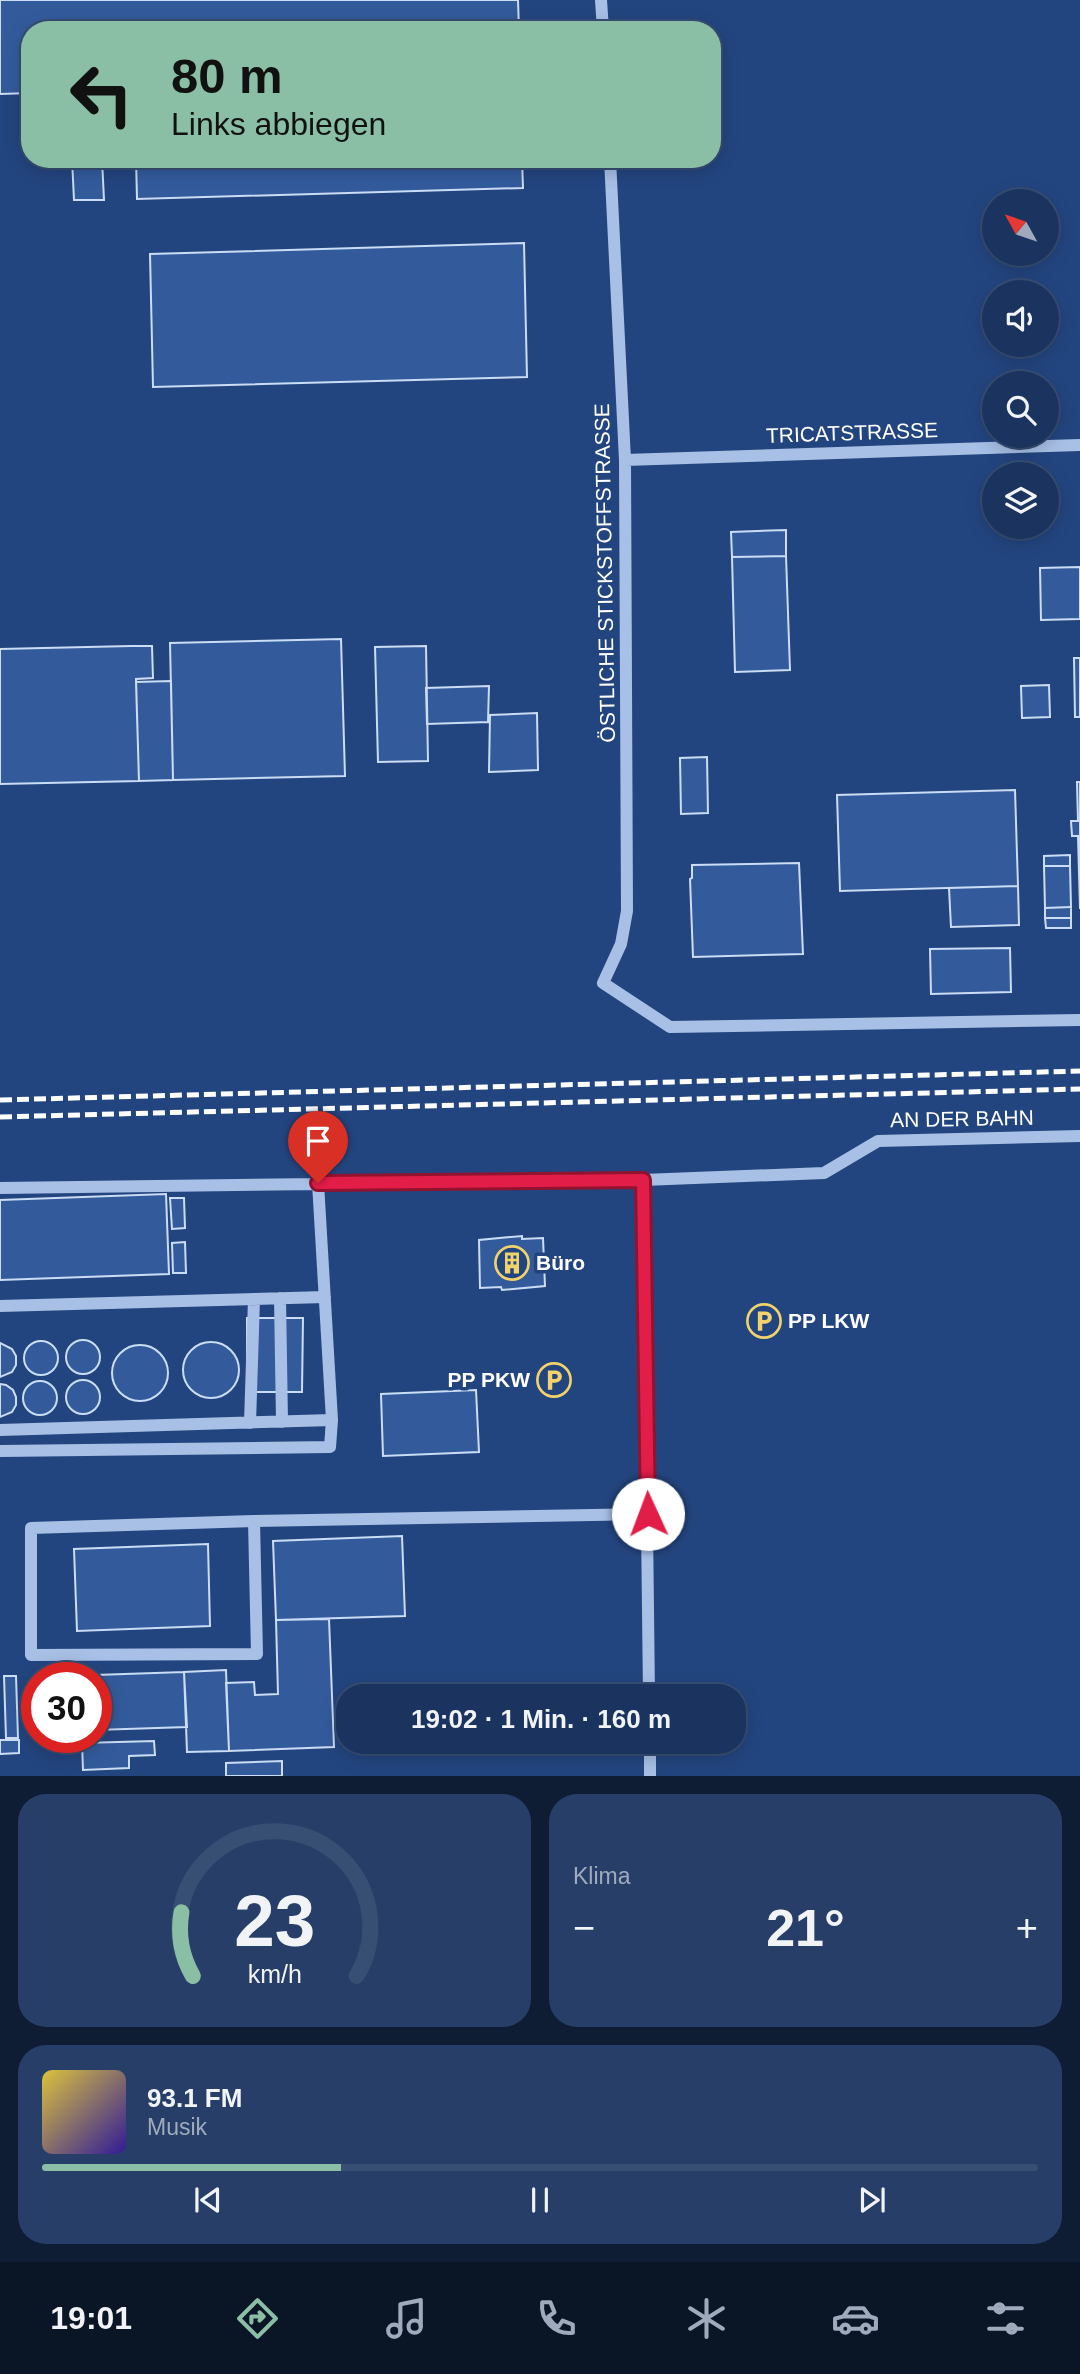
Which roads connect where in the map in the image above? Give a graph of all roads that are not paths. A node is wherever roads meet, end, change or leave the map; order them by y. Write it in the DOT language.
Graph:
graph roads {
  1 [pos="601,0"];
  2 [pos="602,21"];
  3 [pos="610,168"];
  4 [pos="1080,444"];
  5 [pos="625,460"];
  6 [pos="1080,1020"];
  7 [pos="1080,1136"];
  8 [pos="643,1180"];
  9 [pos="318,1183"];
  10 [pos="0,1188"];
  11 [pos="325,1297"];
  12 [pos="280,1298"];
  13 [pos="254,1299"];
  14 [pos="0,1306"];
  15 [pos="332,1420"];
  16 [pos="282,1422"];
  17 [pos="250,1423"];
  18 [pos="0,1430"];
  19 [pos="0,1451"];
  20 [pos="648,1514"];
  21 [pos="254,1521"];
  22 [pos="649,1684"];
  23 [pos="650,1754"];
  24 [pos="650,1776"];
  1 -- 2 [label="street"];
  3 -- 5 [label="street, ÖSTLICHE STICKSTOFFSTRASSE"];
  4 -- 5 [label="street, TRICATSTRASSE"];
  5 -- 6 [label="street, ÖSTLICHE STICKSTOFFSTRASSE"];
  7 -- 8 [label="street, AN DER BAHN"];
  8 -- 9 [label="street, AN DER BAHN"];
  8 -- 20 [label="street"];
  9 -- 10 [label="street, AN DER BAHN"];
  9 -- 11 [label="street"];
  11 -- 12 [label="street"];
  11 -- 15 [label="street"];
  12 -- 13 [label="street"];
  12 -- 16 [label="street"];
  13 -- 14 [label="street"];
  13 -- 17 [label="street"];
  15 -- 16 [label="street"];
  15 -- 19 [label="street"];
  16 -- 17 [label="street"];
  17 -- 18 [label="street"];
  20 -- 21 [label="street"];
  20 -- 22 [label="street"];
  21 -- 21 [label="street"];
  23 -- 24 [label="street"];
}
